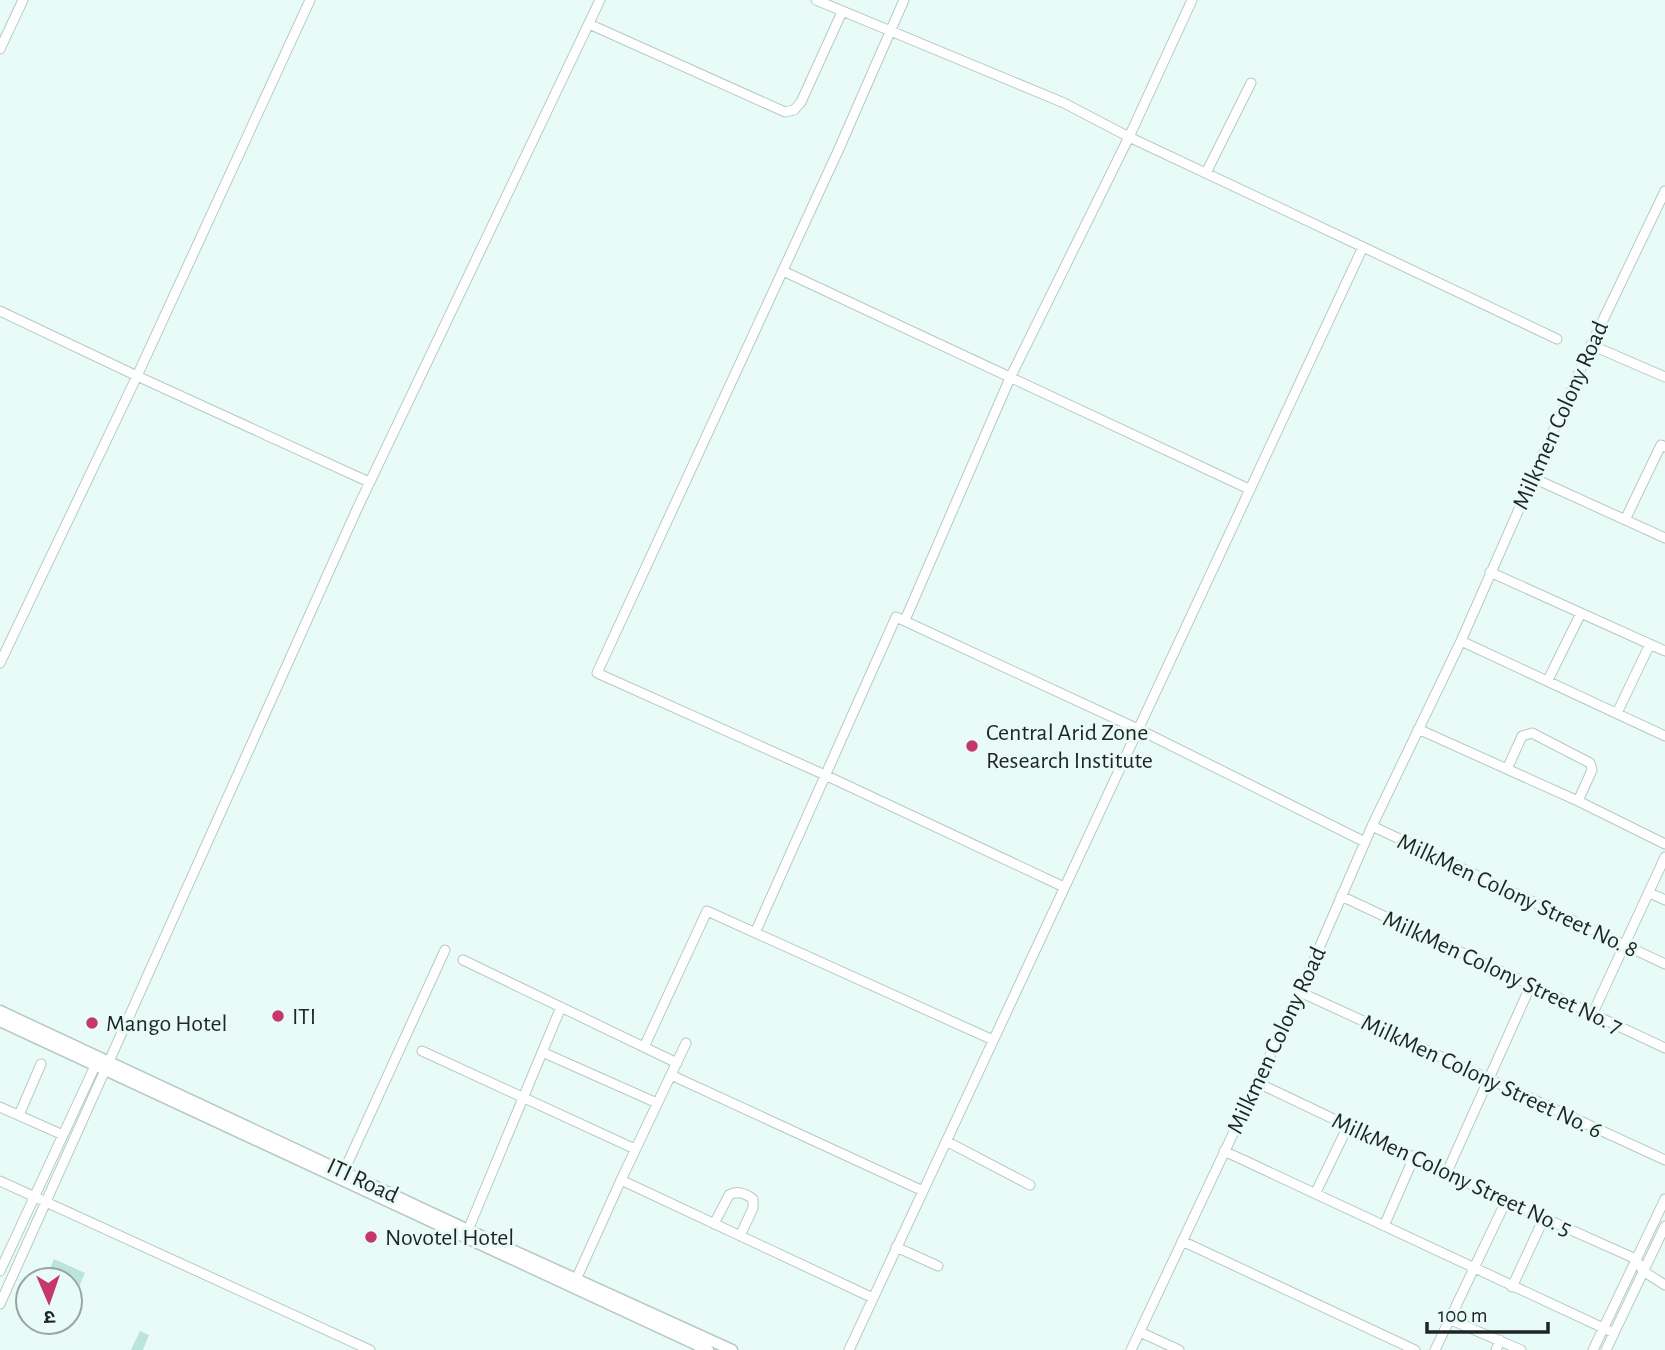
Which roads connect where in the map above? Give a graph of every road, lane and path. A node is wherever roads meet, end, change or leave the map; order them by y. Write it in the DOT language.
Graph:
graph roads {
  1 [pos="23,0"];
  2 [pos="310,0"];
  3 [pos="600,0"];
  4 [pos="816,0"];
  5 [pos="904,0"];
  6 [pos="1192,0"];
  7 [pos="842,12"];
  8 [pos="589,24"];
  9 [pos="889,32"];
  10 [pos="0,49"];
  11 [pos="1251,83"];
  12 [pos="1129,137"];
  13 [pos="1206,173"];
  14 [pos="1665,191"];
  15 [pos="1363,247"];
  16 [pos="783,271"];
  17 [pos="0,311"];
  18 [pos="1557,339"];
  19 [pos="1591,345"];
  20 [pos="137,376"];
  21 [pos="1665,377"];
  22 [pos="1010,378"];
  23 [pos="1664,443"];
  24 [pos="1531,477"];
  25 [pos="369,482"];
  26 [pos="1249,489"];
  27 [pos="1625,520"];
  28 [pos="1665,538"];
  29 [pos="1490,572"];
  30 [pos="1581,613"];
  31 [pos="905,620"];
  32 [pos="1461,641"];
  33 [pos="1650,644"];
  34 [pos="1665,651"];
  35 [pos="0,663"];
  36 [pos="1548,681"];
  37 [pos="1617,713"];
  38 [pos="1138,729"];
  39 [pos="1418,729"];
  40 [pos="1665,736"];
  41 [pos="1507,769"];
  42 [pos="825,775"];
  43 [pos="1578,802"];
  44 [pos="1372,826"];
  45 [pos="1364,842"];
  46 [pos="1665,844"];
  47 [pos="1665,857"];
  48 [pos="1064,887"];
  49 [pos="1650,893"];
  50 [pos="1341,896"];
  51 [pos="1665,900"];
  52 [pos="755,933"];
  53 [pos="1626,946"];
  54 [pos="445,950"];
  55 [pos="463,960"];
  56 [pos="1665,964"];
  57 [pos="1530,986"];
  58 [pos="1300,992"];
  59 [pos="561,1007"];
  60 [pos="0,1011"];
  61 [pos="1592,1015"];
  62 [pos="0,1021"];
  63 [pos="993,1040"];
  64 [pos="686,1043"];
  65 [pos="644,1047"];
  66 [pos="1665,1048"];
  67 [pos="422,1051"];
  68 [pos="542,1052"];
  69 [pos="677,1063"];
  70 [pos="41,1064"];
  71 [pos="103,1066"];
  72 [pos="671,1075"];
  73 [pos="1490,1079"];
  74 [pos="1256,1082"];
  75 [pos="524,1098"];
  76 [pos="657,1103"];
  77 [pos="0,1107"];
  78 [pos="19,1115"];
  79 [pos="1348,1126"];
  80 [pos="63,1135"];
  81 [pos="946,1141"];
  82 [pos="635,1149"];
  83 [pos="1224,1151"];
  84 [pos="1414,1157"];
  85 [pos="1665,1160"];
  86 [pos="344,1171"];
  87 [pos="1447,1172"];
  88 [pos="621,1180"];
  89 [pos="0,1181"];
  90 [pos="1030,1185"];
  91 [pos="923,1191"];
  92 [pos="1316,1192"];
  93 [pos="34,1197"];
  94 [pos="1665,1199"];
  95 [pos="1506,1201"];
  96 [pos="46,1202"];
  97 [pos="1544,1219"];
  98 [pos="714,1224"];
  99 [pos="1384,1226"];
  100 [pos="1665,1226"];
  101 [pos="468,1230"];
  102 [pos="740,1236"];
  103 [pos="1182,1241"];
  104 [pos="896,1247"];
  105 [pos="1636,1259"];
  106 [pos="938,1266"];
  107 [pos="1472,1269"];
  108 [pos="0,1271"];
  109 [pos="1643,1271"];
  110 [pos="574,1283"];
  111 [pos="1665,1285"];
  112 [pos="1512,1287"];
  113 [pos="873,1298"];
  114 [pos="0,1304"];
  115 [pos="1449,1319"];
  116 [pos="1603,1328"];
  117 [pos="1140,1332"];
  118 [pos="1614,1333"];
  119 [pos="1500,1340"];
  120 [pos="370,1350"];
  121 [pos="708,1350"];
  122 [pos="732,1350"];
  123 [pos="849,1350"];
  124 [pos="1132,1350"];
  125 [pos="1179,1350"];
  126 [pos="1415,1350"];
  127 [pos="1435,1350"];
  128 [pos="1496,1350"];
  129 [pos="1521,1350"];
  130 [pos="1593,1350"];
  131 [pos="1605,1350"];
  1 -- 10 [label="street"];
  2 -- 20 [label="street"];
  3 -- 8 [label="street"];
  4 -- 7 [label="street"];
  5 -- 9 [label="street"];
  6 -- 12 [label="street"];
  7 -- 8 [label="street"];
  7 -- 9 [label="street"];
  8 -- 25 [label="street"];
  9 -- 12 [label="street"];
  9 -- 16 [label="street"];
  11 -- 13 [label="street"];
  12 -- 13 [label="street"];
  12 -- 22 [label="street"];
  13 -- 15 [label="street"];
  14 -- 19 [label="street, Milkmen Colony Road"];
  15 -- 18 [label="street"];
  15 -- 26 [label="street"];
  16 -- 22 [label="street"];
  16 -- 42 [label="street"];
  17 -- 20 [label="street"];
  19 -- 21 [label="street"];
  19 -- 24 [label="street, Milkmen Colony Road"];
  20 -- 25 [label="street"];
  20 -- 35 [label="street"];
  22 -- 26 [label="street"];
  22 -- 31 [label="street"];
  23 -- 27 [label="street"];
  24 -- 27 [label="street"];
  24 -- 29 [label="street, Milkmen Colony Road"];
  25 -- 71 [label="street"];
  26 -- 38 [label="street"];
  27 -- 28 [label="street"];
  29 -- 30 [label="street"];
  29 -- 32 [label="street, Milkmen Colony Road"];
  30 -- 33 [label="street"];
  30 -- 36 [label="street"];
  31 -- 38 [label="street"];
  31 -- 42 [label="street"];
  32 -- 36 [label="street"];
  32 -- 39 [label="street, Milkmen Colony Road"];
  33 -- 34 [label="street"];
  33 -- 37 [label="street"];
  36 -- 37 [label="street"];
  37 -- 40 [label="street"];
  38 -- 45 [label="street"];
  38 -- 48 [label="street"];
  39 -- 41 [label="street"];
  39 -- 44 [label="street, Milkmen Colony Road"];
  41 -- 43 [label="street"];
  41 -- 43 [label="street"];
  42 -- 48 [label="street"];
  42 -- 52 [label="street"];
  43 -- 46 [label="street"];
  44 -- 45 [label="street, Milkmen Colony Road"];
  44 -- 53 [label="street, MilkMen Colony Street No. 8"];
  45 -- 50 [label="street, Milkmen Colony Road"];
  47 -- 49 [label="street"];
  48 -- 63 [label="street"];
  49 -- 51 [label="street"];
  49 -- 53 [label="street"];
  50 -- 57 [label="street, MilkMen Colony Street No. 7"];
  50 -- 58 [label="street, Milkmen Colony Road"];
  52 -- 63 [label="street"];
  52 -- 65 [label="street"];
  53 -- 56 [label="street, MilkMen Colony Street No. 8"];
  53 -- 61 [label="street"];
  54 -- 86 [label="street"];
  55 -- 59 [label="street"];
  57 -- 61 [label="street, MilkMen Colony Street No. 7"];
  57 -- 73 [label="street"];
  58 -- 73 [label="street, MilkMen Colony Street No. 6"];
  58 -- 74 [label="street, Milkmen Colony Road"];
  59 -- 65 [label="street"];
  59 -- 68 [label="street"];
  60 -- 71 [label="street"];
  61 -- 66 [label="street, MilkMen Colony Street No. 7"];
  62 -- 71 [label="street, ITI Road"];
  63 -- 81 [label="street"];
  64 -- 69 [label="street"];
  65 -- 69 [label="street"];
  67 -- 75 [label="street"];
  68 -- 75 [label="street"];
  68 -- 76 [label="street"];
  69 -- 72 [label="street"];
  70 -- 78 [label="street"];
  71 -- 80 [label="street"];
  71 -- 86 [label="street, ITI Road"];
  71 -- 96 [label="street"];
  71 -- 110 [label="street, ITI Road"];
  72 -- 76 [label="street"];
  72 -- 91 [label="street"];
  73 -- 85 [label="street, MilkMen Colony Street No. 6"];
  73 -- 87 [label="street"];
  74 -- 79 [label="street, MilkMen Colony Street No. 5"];
  74 -- 83 [label="street, Milkmen Colony Road"];
  75 -- 82 [label="street"];
  75 -- 101 [label="street"];
  76 -- 82 [label="street"];
  77 -- 78 [label="street"];
  78 -- 80 [label="street"];
  79 -- 84 [label="street, MilkMen Colony Street No. 5"];
  79 -- 92 [label="street"];
  80 -- 93 [label="street"];
  81 -- 90 [label="street"];
  81 -- 91 [label="street"];
  82 -- 88 [label="street"];
  83 -- 92 [label="street"];
  83 -- 103 [label="street, Milkmen Colony Road"];
  84 -- 87 [label="street, MilkMen Colony Street No. 5"];
  84 -- 99 [label="street"];
  86 -- 101 [label="street, ITI Road"];
  87 -- 95 [label="street, MilkMen Colony Street No. 5"];
  88 -- 98 [label="street"];
  88 -- 110 [label="street"];
  89 -- 93 [label="street"];
  91 -- 104 [label="street"];
  92 -- 99 [label="street"];
  93 -- 96 [label="street"];
  93 -- 108 [label="street"];
  94 -- 105 [label="street"];
  95 -- 97 [label="street, MilkMen Colony Street No. 5"];
  95 -- 107 [label="street"];
  96 -- 114 [label="street"];
  96 -- 120 [label="street"];
  97 -- 105 [label="street, MilkMen Colony Street No. 5"];
  97 -- 112 [label="street"];
  98 -- 102 [label="street"];
  98 -- 102 [label="street"];
  99 -- 107 [label="street"];
  100 -- 109 [label="street"];
  101 -- 110 [label="street, ITI Road"];
  102 -- 113 [label="street"];
  103 -- 117 [label="street, Milkmen Colony Road"];
  103 -- 126 [label="street"];
  104 -- 106 [label="street"];
  104 -- 113 [label="street"];
  105 -- 109 [label="street"];
  105 -- 116 [label="street"];
  107 -- 112 [label="street"];
  107 -- 115 [label="street"];
  109 -- 111 [label="street"];
  109 -- 118 [label="street"];
  110 -- 121 [label="street, ITI Road"];
  110 -- 122 [label="street, ITI Road"];
  112 -- 116 [label="street"];
  113 -- 123 [label="street"];
  115 -- 119 [label="street"];
  115 -- 127 [label="street"];
  116 -- 118 [label="street"];
  116 -- 130 [label="street"];
  117 -- 124 [label="street, Milkmen Colony Road"];
  117 -- 125 [label="street"];
  118 -- 131 [label="street"];
  119 -- 128 [label="street"];
  119 -- 129 [label="street"];
}
